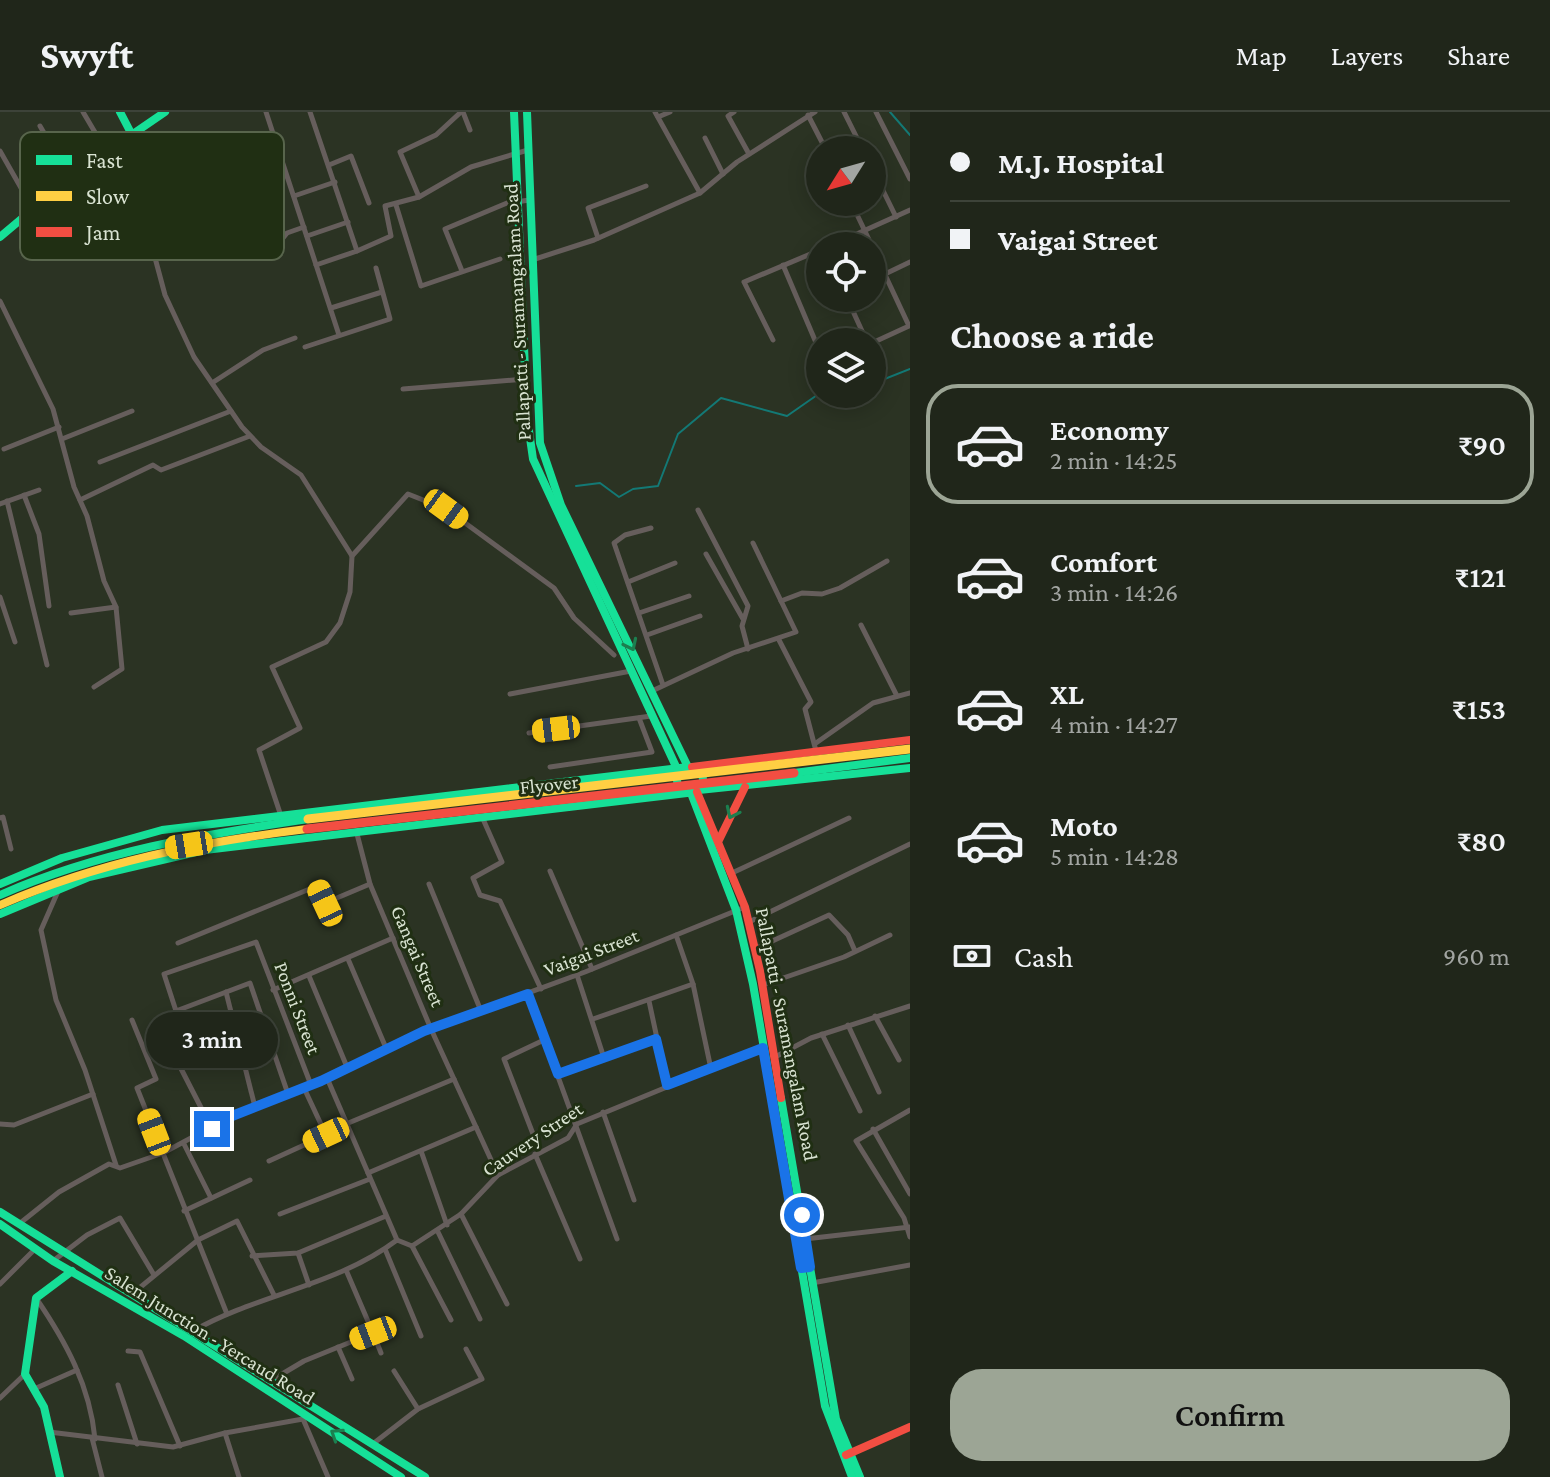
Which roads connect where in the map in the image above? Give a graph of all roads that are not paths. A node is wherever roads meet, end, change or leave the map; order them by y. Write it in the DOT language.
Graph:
graph roads {
  1 [pos="83,112"];
  2 [pos="123,112"];
  3 [pos="165,112"];
  4 [pos="266,112"];
  5 [pos="462,112"];
  6 [pos="514,112"];
  7 [pos="527,112"];
  8 [pos="670,112"];
  9 [pos="734,112"];
  10 [pos="844,112"];
  11 [pos="876,112"];
  12 [pos="313,113"];
  13 [pos="812,114"];
  14 [pos="656,115"];
  15 [pos="40,126"];
  16 [pos="470,130"];
  17 [pos="43,132"];
  18 [pos="95,132"];
  19 [pos="130,132"];
  20 [pos="132,132"];
  21 [pos="273,132"];
  22 [pos="821,136"];
  23 [pos="856,136"];
  24 [pos="705,138"];
  25 [pos="529,150"];
  26 [pos="0,151"];
  27 [pos="516,154"];
  28 [pos="749,154"];
  29 [pos="329,165"];
  30 [pos="284,166"];
  31 [pos="723,174"];
  32 [pos="910,179"];
  33 [pos="335,182"];
  34 [pos="20,186"];
  35 [pos="646,186"];
  36 [pos="700,193"];
  37 [pos="294,196"];
  38 [pos="419,197"];
  39 [pos="886,197"];
  40 [pos="525,200"];
  41 [pos="369,203"];
  42 [pos="396,205"];
  43 [pos="910,210"];
  44 [pos="858,216"];
  45 [pos="896,217"];
  46 [pos="20,220"];
  47 [pos="348,222"];
  48 [pos="304,227"];
  49 [pos="865,232"];
  50 [pos="307,236"];
  51 [pos="0,237"];
  52 [pos="284,237"];
  53 [pos="598,238"];
  54 [pos="357,251"];
  55 [pos="806,256"];
  56 [pos="500,259"];
  57 [pos="535,259"];
  58 [pos="155,260"];
  59 [pos="910,262"];
  60 [pos="316,265"];
  61 [pos="783,265"];
  62 [pos="376,268"];
  63 [pos="462,271"];
  64 [pos="886,274"];
  65 [pos="886,276"];
  66 [pos="382,292"];
  67 [pos="0,301"];
  68 [pos="331,308"];
  69 [pos="810,328"];
  70 [pos="339,335"];
  71 [pos="886,336"];
  72 [pos="295,338"];
  73 [pos="773,340"];
  74 [pos="305,347"];
  75 [pos="525,379"];
  76 [pos="212,383"];
  77 [pos="403,389"];
  78 [pos="132,411"];
  79 [pos="231,411"];
  80 [pos="59,427"];
  81 [pos="250,436"];
  82 [pos="62,439"];
  83 [pos="4,449"];
  84 [pos="100,462"];
  85 [pos="39,490"];
  86 [pos="24,495"];
  87 [pos="80,500"];
  88 [pos="3,502"];
  89 [pos="698,510"];
  90 [pos="651,528"];
  91 [pos="753,543"];
  92 [pos="706,554"];
  93 [pos="352,556"];
  94 [pos="887,561"];
  95 [pos="675,563"];
  96 [pos="628,582"];
  97 [pos="689,596"];
  98 [pos="0,597"];
  99 [pos="781,601"];
  100 [pos="49,606"];
  101 [pos="116,607"];
  102 [pos="71,613"];
  103 [pos="639,613"];
  104 [pos="700,616"];
  105 [pos="743,619"];
  106 [pos="861,625"];
  107 [pos="647,635"];
  108 [pos="779,640"];
  109 [pos="15,642"];
  110 [pos="748,649"];
  111 [pos="614,655"];
  112 [pos="47,665"];
  113 [pos="642,669"];
  114 [pos="631,671"];
  115 [pos="663,685"];
  116 [pos="94,687"];
  117 [pos="652,691"];
  118 [pos="910,693"];
  119 [pos="510,694"];
  120 [pos="897,696"];
  121 [pos="664,714"];
  122 [pos="651,716"];
  123 [pos="639,718"];
  124 [pos="529,733"];
  125 [pos="910,740"];
  126 [pos="816,747"];
  127 [pos="910,749"];
  128 [pos="910,758"];
  129 [pos="550,767"];
  130 [pos="690,767"];
  131 [pos="910,768"];
  132 [pos="677,770"];
  133 [pos="745,787"];
  134 [pos="694,792"];
  135 [pos="0,818"];
  136 [pos="849,818"];
  137 [pos="483,819"];
  138 [pos="308,824"];
  139 [pos="284,827"];
  140 [pos="263,830"];
  141 [pos="357,834"];
  142 [pos="719,840"];
  143 [pos="910,844"];
  144 [pos="11,849"];
  145 [pos="550,871"];
  146 [pos="732,873"];
  147 [pos="0,884"];
  148 [pos="370,884"];
  149 [pos="429,884"];
  150 [pos="59,889"];
  151 [pos="0,895"];
  152 [pos="0,905"];
  153 [pos="740,908"];
  154 [pos="0,914"];
  155 [pos="749,922"];
  156 [pos="676,935"];
  157 [pos="890,935"];
  158 [pos="393,938"];
  159 [pos="178,943"];
  160 [pos="755,949"];
  161 [pos="855,951"];
  162 [pos="348,959"];
  163 [pos="592,969"];
  164 [pos="577,975"];
  165 [pos="309,976"];
  166 [pos="693,984"];
  167 [pos="763,985"];
  168 [pos="541,989"];
  169 [pos="273,990"];
  170 [pos="226,991"];
  171 [pos="528,994"];
  172 [pos="649,1001"];
  173 [pos="910,1006"];
  174 [pos="176,1011"];
  175 [pos="481,1011"];
  176 [pos="875,1016"];
  177 [pos="593,1019"];
  178 [pos="132,1020"];
  179 [pos="848,1025"];
  180 [pos="431,1029"];
  181 [pos="822,1034"];
  182 [pos="656,1039"];
  183 [pos="544,1040"];
  184 [pos="768,1045"];
  185 [pos="386,1048"];
  186 [pos="775,1057"];
  187 [pos="604,1058"];
  188 [pos="899,1060"];
  189 [pos="347,1067"];
  190 [pos="711,1069"];
  191 [pos="558,1074"];
  192 [pos="327,1078"];
  193 [pos="454,1079"];
  194 [pos="311,1085"];
  195 [pos="667,1085"];
  196 [pos="304,1088"];
  197 [pos="879,1092"];
  198 [pos="93,1094"];
  199 [pos="288,1094"];
  200 [pos="255,1107"];
  201 [pos="910,1110"];
  202 [pos="860,1111"];
  203 [pos="603,1112"];
  204 [pos="0,1124"];
  205 [pos="346,1124"];
  206 [pos="577,1124"];
  207 [pos="476,1127"];
  208 [pos="212,1129"];
  209 [pos="873,1129"];
  210 [pos="184,1144"];
  211 [pos="421,1151"];
  212 [pos="163,1153"];
  213 [pos="537,1153"];
  214 [pos="269,1161"];
  215 [pos="116,1166"];
  216 [pos="498,1175"];
  217 [pos="369,1176"];
  218 [pos="250,1180"];
  219 [pos="910,1194"];
  220 [pos="211,1198"];
  221 [pos="634,1200"];
  222 [pos="184,1211"];
  223 [pos="0,1212"];
  224 [pos="280,1214"];
  225 [pos="461,1214"];
  226 [pos="386,1216"];
  227 [pos="0,1224"];
  228 [pos="19,1224"];
  229 [pos="447,1225"];
  230 [pos="908,1228"];
  231 [pos="438,1232"];
  232 [pos="910,1237"];
  233 [pos="617,1239"];
  234 [pos="805,1239"];
  235 [pos="198,1240"];
  236 [pos="397,1240"];
  237 [pos="412,1246"];
  238 [pos="36,1249"];
  239 [pos="385,1249"];
  240 [pos="62,1252"];
  241 [pos="298,1253"];
  242 [pos="252,1256"];
  243 [pos="580,1259"];
  244 [pos="53,1261"];
  245 [pos="910,1265"];
  246 [pos="805,1268"];
  247 [pos="346,1270"];
  248 [pos="72,1271"];
  249 [pos="154,1275"];
  250 [pos="812,1283"];
  251 [pos="0,1284"];
  252 [pos="309,1285"];
  253 [pos="132,1294"];
  254 [pos="274,1295"];
  255 [pos="36,1298"];
  256 [pos="507,1304"];
  257 [pos="227,1314"];
  258 [pos="480,1319"];
  259 [pos="451,1320"];
  260 [pos="193,1331"];
  261 [pos="373,1333"];
  262 [pos="421,1336"];
  263 [pos="338,1347"];
  264 [pos="466,1349"];
  265 [pos="128,1351"];
  266 [pos="381,1353"];
  267 [pos="77,1370"];
  268 [pos="394,1371"];
  269 [pos="25,1374"];
  270 [pos="352,1379"];
  271 [pos="272,1380"];
  272 [pos="118,1385"];
  273 [pos="34,1389"];
  274 [pos="0,1398"];
  275 [pos="304,1400"];
  276 [pos="295,1408"];
  277 [pos="418,1409"];
  278 [pos="303,1419"];
  279 [pos="910,1427"];
  280 [pos="49,1432"];
  281 [pos="225,1433"];
  282 [pos="93,1438"];
  283 [pos="374,1443"];
  284 [pos="137,1444"];
  285 [pos="180,1446"];
  286 [pos="846,1455"];
  287 [pos="60,1477"];
  288 [pos="102,1477"];
  289 [pos="239,1477"];
  290 [pos="328,1477"];
  291 [pos="401,1477"];
  292 [pos="425,1477"];
  293 [pos="852,1477"];
  294 [pos="860,1477"];
  1 -- 18 [label="street"];
  2 -- 19 [label="main road"];
  3 -- 20 [label="main road"];
  4 -- 21 [label="street"];
  5 -- 16 [label="street"];
  5 -- 38 [label="street"];
  6 -- 27 [label="main road"];
  7 -- 25 [label="main road, Pallapatti - Suramangalam Road"];
  8 -- 14 [label="street"];
  9 -- 28 [label="street"];
  10 -- 23 [label="street"];
  11 -- 32 [label="street"];
  12 -- 29 [label="street"];
  13 -- 22 [label="street"];
  13 -- 28 [label="street"];
  14 -- 36 [label="street"];
  15 -- 17 [label="street"];
  24 -- 31 [label="street"];
  25 -- 27 [label="street"];
  25 -- 40 [label="main road, Pallapatti - Suramangalam Road"];
  26 -- 34 [label="street"];
  27 -- 38 [label="street"];
  27 -- 40 [label="main road"];
  28 -- 31 [label="street"];
  29 -- 33 [label="street"];
  29 -- 41 [label="street"];
  30 -- 37 [label="street"];
  31 -- 36 [label="street"];
  33 -- 37 [label="street"];
  33 -- 47 [label="street"];
  35 -- 53 [label="street"];
  36 -- 53 [label="street"];
  37 -- 48 [label="street"];
  38 -- 42 [label="street"];
  39 -- 45 [label="street"];
  40 -- 57 [label="main road, Pallapatti - Suramangalam Road"];
  40 -- 63 [label="street"];
  40 -- 75 [label="main road"];
  42 -- 54 [label="street"];
  42 -- 63 [label="street"];
  43 -- 45 [label="street"];
  44 -- 49 [label="street"];
  45 -- 49 [label="street"];
  46 -- 51 [label="main road"];
  47 -- 50 [label="street"];
  47 -- 54 [label="street"];
  48 -- 50 [label="street"];
  48 -- 52 [label="street"];
  50 -- 60 [label="street"];
  53 -- 57 [label="street"];
  54 -- 60 [label="street"];
  55 -- 61 [label="street"];
  56 -- 63 [label="street"];
  57 -- 113 [label="main road, Pallapatti - Suramangalam Road, one-way"];
  58 -- 76 [label="street"];
  59 -- 64 [label="street"];
  60 -- 68 [label="street"];
  61 -- 69 [label="street"];
  61 -- 73 [label="street"];
  62 -- 66 [label="street"];
  65 -- 71 [label="street"];
  66 -- 68 [label="street"];
  66 -- 70 [label="street"];
  67 -- 80 [label="street"];
  68 -- 70 [label="street"];
  70 -- 74 [label="street"];
  72 -- 76 [label="street"];
  75 -- 77 [label="street"];
  75 -- 114 [label="main road"];
  76 -- 79 [label="street"];
  78 -- 82 [label="street"];
  79 -- 81 [label="street"];
  79 -- 84 [label="street"];
  80 -- 82 [label="street"];
  80 -- 83 [label="street"];
  81 -- 87 [label="street"];
  81 -- 93 [label="street"];
  82 -- 87 [label="street"];
  85 -- 86 [label="street"];
  86 -- 88 [label="street"];
  86 -- 100 [label="street"];
  87 -- 101 [label="street"];
  88 -- 112 [label="street"];
  89 -- 105 [label="street"];
  90 -- 96 [label="street"];
  91 -- 99 [label="street"];
  92 -- 105 [label="street"];
  93 -- 111 [label="street"];
  93 -- 139 [label="street"];
  94 -- 99 [label="street"];
  95 -- 96 [label="street"];
  96 -- 103 [label="street"];
  97 -- 103 [label="street"];
  98 -- 109 [label="street"];
  99 -- 108 [label="street"];
  101 -- 102 [label="street"];
  101 -- 116 [label="street"];
  103 -- 107 [label="street"];
  104 -- 107 [label="street"];
  105 -- 110 [label="street"];
  106 -- 120 [label="street"];
  107 -- 115 [label="street"];
  108 -- 110 [label="street"];
  108 -- 126 [label="street"];
  110 -- 115 [label="street"];
  113 -- 114 [label="street"];
  113 -- 117 [label="main road, Pallapatti - Suramangalam Road"];
  114 -- 119 [label="street"];
  114 -- 122 [label="main road"];
  115 -- 117 [label="street"];
  117 -- 121 [label="main road, Pallapatti - Suramangalam Road"];
  118 -- 120 [label="street"];
  120 -- 126 [label="street"];
  121 -- 122 [label="street"];
  121 -- 130 [label="main road, Pallapatti - Suramangalam Road"];
  122 -- 123 [label="street"];
  122 -- 132 [label="main road"];
  123 -- 124 [label="street"];
  123 -- 129 [label="street"];
  125 -- 126 [label="main road"];
  126 -- 130 [label="main road"];
  127 -- 138 [label="main road, bridge"];
  128 -- 138 [label="main road, Flyover, bridge"];
  130 -- 132 [label="main road"];
  130 -- 134 [label="main road, Pallapatti - Suramangalam Road"];
  131 -- 133 [label="main road"];
  132 -- 134 [label="main road"];
  132 -- 139 [label="main road"];
  133 -- 134 [label="main road"];
  133 -- 142 [label="main road, one-way"];
  134 -- 137 [label="main road"];
  134 -- 142 [label="main road, Pallapatti - Suramangalam Road"];
  134 -- 153 [label="main road"];
  135 -- 144 [label="street"];
  136 -- 146 [label="street"];
  137 -- 141 [label="main road"];
  137 -- 168 [label="street"];
  138 -- 139 [label="main road"];
  139 -- 140 [label="main road"];
  139 -- 141 [label="main road"];
  139 -- 147 [label="main road"];
  139 -- 150 [label="main road"];
  140 -- 151 [label="main road"];
  140 -- 152 [label="main road"];
  141 -- 148 [label="street, Gangai Street"];
  142 -- 146 [label="main road, Pallapatti - Suramangalam Road"];
  143 -- 155 [label="street"];
  145 -- 163 [label="street"];
  146 -- 153 [label="main road, Pallapatti - Suramangalam Road"];
  148 -- 158 [label="street, Gangai Street"];
  148 -- 159 [label="street"];
  149 -- 175 [label="street"];
  150 -- 154 [label="main road"];
  150 -- 198 [label="street"];
  153 -- 155 [label="main road, Pallapatti - Suramangalam Road"];
  153 -- 156 [label="street, Vaigai Street"];
  153 -- 184 [label="main road"];
  155 -- 160 [label="main road, Pallapatti - Suramangalam Road"];
  156 -- 163 [label="street, Vaigai Street"];
  156 -- 166 [label="street"];
  157 -- 161 [label="street"];
  158 -- 162 [label="street"];
  158 -- 180 [label="street, Gangai Street"];
  160 -- 161 [label="street"];
  160 -- 167 [label="main road, Pallapatti - Suramangalam Road"];
  161 -- 167 [label="street"];
  162 -- 165 [label="street"];
  162 -- 185 [label="street"];
  163 -- 164 [label="street, Vaigai Street"];
  164 -- 168 [label="street, Vaigai Street"];
  164 -- 177 [label="street"];
  165 -- 169 [label="street"];
  165 -- 189 [label="street"];
  166 -- 172 [label="street"];
  166 -- 190 [label="street"];
  167 -- 184 [label="main road, Pallapatti - Suramangalam Road"];
  168 -- 171 [label="street, Vaigai Street"];
  169 -- 174 [label="street, Ponni Street"];
  169 -- 194 [label="street, Ponni Street"];
  170 -- 174 [label="street"];
  170 -- 199 [label="street"];
  170 -- 200 [label="street"];
  171 -- 175 [label="street, Vaigai Street"];
  171 -- 183 [label="street"];
  172 -- 177 [label="street"];
  172 -- 182 [label="street"];
  173 -- 176 [label="street"];
  174 -- 208 [label="street"];
  175 -- 180 [label="street, Vaigai Street"];
  176 -- 179 [label="street"];
  176 -- 188 [label="street"];
  177 -- 187 [label="street"];
  178 -- 212 [label="street"];
  179 -- 181 [label="street"];
  179 -- 197 [label="street"];
  180 -- 185 [label="street, Vaigai Street"];
  180 -- 193 [label="street, Gangai Street"];
  181 -- 186 [label="street"];
  181 -- 202 [label="street"];
  182 -- 187 [label="street"];
  182 -- 195 [label="street"];
  183 -- 191 [label="street"];
  183 -- 213 [label="street"];
  184 -- 186 [label="main road, Pallapatti - Suramangalam Road"];
  184 -- 190 [label="street, Cauvery Street"];
  184 -- 246 [label="main road"];
  185 -- 189 [label="street, Vaigai Street"];
  186 -- 234 [label="main road, Pallapatti - Suramangalam Road"];
  187 -- 191 [label="street"];
  189 -- 192 [label="street, Vaigai Street"];
  190 -- 195 [label="street, Cauvery Street"];
  191 -- 206 [label="street"];
  192 -- 194 [label="street, Vaigai Street"];
  192 -- 205 [label="street"];
  193 -- 205 [label="street"];
  193 -- 207 [label="street, Gangai Street"];
  194 -- 196 [label="street, Vaigai Street"];
  195 -- 203 [label="street, Cauvery Street"];
  196 -- 199 [label="street, Vaigai Street"];
  196 -- 214 [label="street"];
  198 -- 204 [label="street"];
  198 -- 215 [label="street"];
  199 -- 200 [label="street, Vaigai Street"];
  200 -- 208 [label="street, Vaigai Street"];
  201 -- 209 [label="street"];
  203 -- 206 [label="street, Cauvery Street"];
  203 -- 221 [label="street"];
  205 -- 217 [label="street"];
  206 -- 213 [label="street, Cauvery Street"];
  206 -- 233 [label="street"];
  207 -- 211 [label="street"];
  207 -- 216 [label="street, Gangai Street"];
  208 -- 210 [label="street, Vaigai Street"];
  209 -- 219 [label="street"];
  209 -- 230 [label="street"];
  210 -- 212 [label="street, Vaigai Street"];
  210 -- 220 [label="street"];
  211 -- 217 [label="street"];
  211 -- 229 [label="street"];
  212 -- 215 [label="street, Vaigai Street"];
  212 -- 222 [label="street"];
  213 -- 216 [label="street, Cauvery Street"];
  213 -- 243 [label="street"];
  215 -- 228 [label="street, Vaigai Street"];
  216 -- 225 [label="street, Cauvery Street"];
  217 -- 224 [label="street"];
  217 -- 226 [label="street"];
  218 -- 220 [label="street"];
  220 -- 222 [label="street"];
  222 -- 235 [label="street"];
  223 -- 228 [label="main road"];
  225 -- 229 [label="street, Cauvery Street"];
  225 -- 256 [label="street"];
  226 -- 236 [label="street"];
  226 -- 241 [label="street"];
  227 -- 238 [label="main road, Salem Junction - Yercaud Road"];
  228 -- 240 [label="main road"];
  229 -- 231 [label="street, Cauvery Street"];
  230 -- 232 [label="street"];
  230 -- 234 [label="street"];
  231 -- 237 [label="street, Cauvery Street"];
  231 -- 258 [label="street"];
  234 -- 246 [label="main road, Pallapatti - Suramangalam Road"];
  235 -- 242 [label="street"];
  235 -- 249 [label="street"];
  235 -- 257 [label="street"];
  236 -- 237 [label="street"];
  236 -- 239 [label="street"];
  237 -- 259 [label="street"];
  238 -- 244 [label="main road, Salem Junction - Yercaud Road"];
  238 -- 251 [label="street"];
  239 -- 247 [label="street"];
  239 -- 262 [label="street"];
  240 -- 244 [label="street"];
  240 -- 249 [label="street"];
  240 -- 253 [label="main road"];
  241 -- 242 [label="street"];
  241 -- 252 [label="street"];
  242 -- 254 [label="street"];
  244 -- 248 [label="main road, Salem Junction - Yercaud Road"];
  245 -- 250 [label="street"];
  246 -- 250 [label="main road, Pallapatti - Suramangalam Road"];
  246 -- 286 [label="main road"];
  247 -- 252 [label="street"];
  247 -- 261 [label="street"];
  248 -- 255 [label="main road"];
  248 -- 276 [label="main road, Salem Junction - Yercaud Road"];
  249 -- 253 [label="street"];
  250 -- 286 [label="main road, Pallapatti - Suramangalam Road"];
  252 -- 254 [label="street"];
  253 -- 260 [label="main road"];
  254 -- 257 [label="street"];
  255 -- 267 [label="street"];
  255 -- 269 [label="main road"];
  257 -- 260 [label="street"];
  260 -- 271 [label="main road"];
  261 -- 263 [label="street"];
  261 -- 266 [label="street"];
  263 -- 270 [label="street"];
  263 -- 271 [label="street"];
  264 -- 277 [label="street"];
  265 -- 285 [label="street"];
  267 -- 273 [label="street"];
  267 -- 282 [label="street"];
  268 -- 277 [label="street"];
  269 -- 273 [label="main road"];
  269 -- 274 [label="street"];
  271 -- 275 [label="main road"];
  272 -- 284 [label="street"];
  273 -- 280 [label="main road"];
  275 -- 276 [label="main road"];
  275 -- 283 [label="main road"];
  276 -- 278 [label="street"];
  291 -- 276 [label="main road, Salem Junction - Yercaud Road, one-way"];
  277 -- 283 [label="street"];
  278 -- 281 [label="street"];
  278 -- 290 [label="street"];
  279 -- 286 [label="main road"];
  280 -- 282 [label="street"];
  280 -- 287 [label="main road"];
  281 -- 285 [label="street"];
  281 -- 289 [label="street"];
  282 -- 284 [label="street"];
  282 -- 288 [label="street"];
  283 -- 292 [label="main road"];
  284 -- 285 [label="street"];
  286 -- 293 [label="main road"];
  286 -- 294 [label="main road, Pallapatti - Suramangalam Road"];
}
